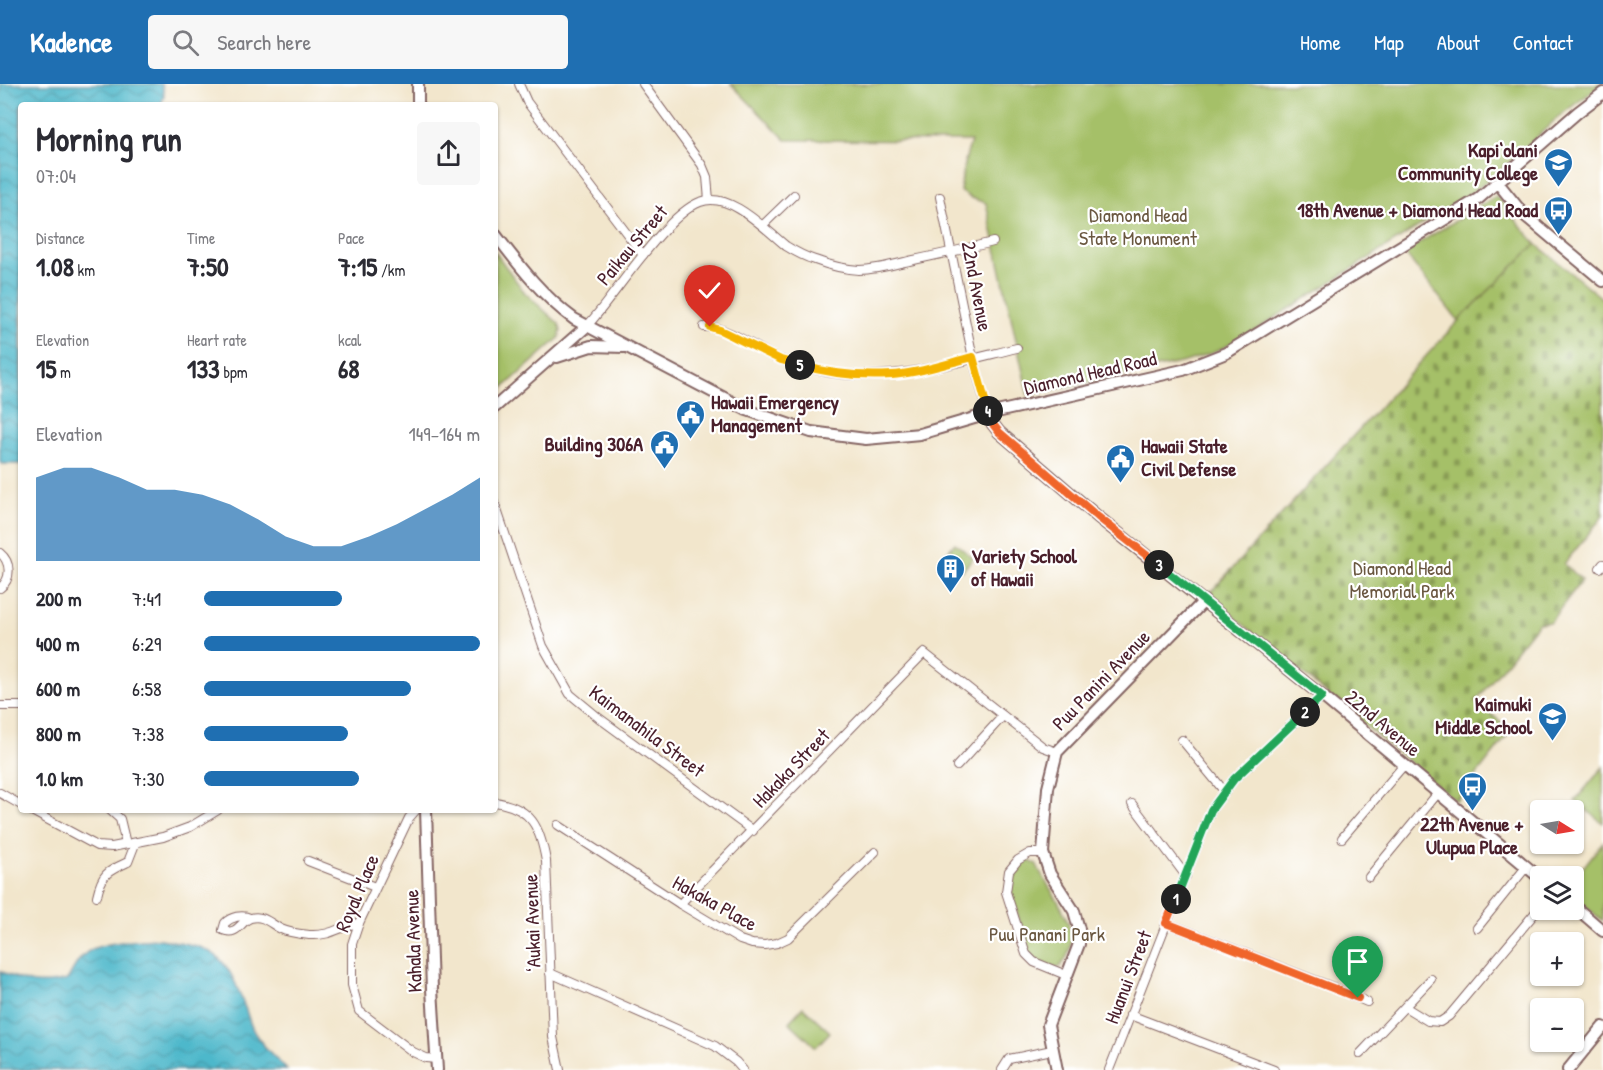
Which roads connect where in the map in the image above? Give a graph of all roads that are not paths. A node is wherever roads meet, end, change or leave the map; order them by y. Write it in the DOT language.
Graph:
graph roads {
  1 [pos="418,84"];
  2 [pos="519,84"];
  3 [pos="643,84"];
  4 [pos="1603,93"];
  5 [pos="418,102"];
  6 [pos="1498,183"];
  7 [pos="794,195"];
  8 [pos="940,197"];
  9 [pos="709,200"];
  10 [pos="763,225"];
  11 [pos="498,238"];
  12 [pos="993,242"];
  13 [pos="952,252"];
  14 [pos="644,255"];
  15 [pos="1603,281"];
  16 [pos="587,326"];
  17 [pos="704,327"];
  18 [pos="627,347"];
  19 [pos="1017,348"];
  20 [pos="973,357"];
  21 [pos="551,359"];
  22 [pos="498,404"];
  23 [pos="988,414"];
  24 [pos="498,513"];
  25 [pos="0,553"];
  26 [pos="0,588"];
  27 [pos="1204,600"];
  28 [pos="1322,696"];
  29 [pos="0,706"];
  30 [pos="18,706"];
  31 [pos="1003,716"];
  32 [pos="1182,740"];
  33 [pos="1057,752"];
  34 [pos="1404,765"];
  35 [pos="957,766"];
  36 [pos="1224,792"];
  37 [pos="0,793"];
  38 [pos="1438,793"];
  39 [pos="18,803"];
  40 [pos="498,803"];
  41 [pos="1132,804"];
  42 [pos="36,813"];
  43 [pos="113,813"];
  44 [pos="213,813"];
  45 [pos="413,813"];
  46 [pos="426,813"];
  47 [pos="558,825"];
  48 [pos="753,831"];
  49 [pos="1342,838"];
  50 [pos="126,844"];
  51 [pos="135,844"];
  52 [pos="875,852"];
  53 [pos="1043,853"];
  54 [pos="308,861"];
  55 [pos="1527,866"];
  56 [pos="1530,869"];
  57 [pos="1186,876"];
  58 [pos="1369,877"];
  59 [pos="375,887"];
  60 [pos="97,896"];
  61 [pos="680,904"];
  62 [pos="1584,915"];
  63 [pos="250,918"];
  64 [pos="1530,919"];
  65 [pos="359,923"];
  66 [pos="1166,923"];
  67 [pos="1477,928"];
  68 [pos="1603,931"];
  69 [pos="550,973"];
  70 [pos="1066,975"];
  71 [pos="1431,979"];
  72 [pos="1367,1002"];
  73 [pos="1405,1007"];
  74 [pos="1130,1015"];
  75 [pos="1603,1027"];
  76 [pos="1052,1050"];
  77 [pos="1360,1054"];
  78 [pos="437,1064"];
  79 [pos="560,1070"];
  80 [pos="743,1070"];
  81 [pos="1002,1070"];
  82 [pos="1057,1070"];
  83 [pos="1109,1070"];
  84 [pos="1274,1070"];
  85 [pos="1568,1070"];
  1 -- 5 [label="street"];
  2 -- 14 [label="street"];
  3 -- 9 [label="street"];
  4 -- 6 [label="street, Diamond Head Road"];
  6 -- 15 [label="street"];
  6 -- 23 [label="street, Diamond Head Road"];
  7 -- 10 [label="street"];
  8 -- 13 [label="street, 22nd Avenue"];
  9 -- 10 [label="street"];
  9 -- 14 [label="street, Paikau Street"];
  10 -- 13 [label="street"];
  11 -- 16 [label="street, Diamond Head Road"];
  12 -- 13 [label="street"];
  13 -- 20 [label="street, 22nd Avenue"];
  14 -- 16 [label="street, Paikau Street"];
  16 -- 18 [label="street, Diamond Head Road"];
  16 -- 21 [label="street, Paikau Street"];
  17 -- 20 [label="street"];
  18 -- 21 [label="street"];
  18 -- 23 [label="street, Diamond Head Road"];
  19 -- 20 [label="street"];
  20 -- 23 [label="street, 22nd Avenue"];
  21 -- 22 [label="street, Paikau Street"];
  23 -- 27 [label="street, 22nd Avenue"];
  24 -- 48 [label="street, Kaimanahila Street"];
  25 -- 26 [label="street"];
  27 -- 28 [label="street, 22nd Avenue"];
  27 -- 33 [label="street, Puu Panini Avenue"];
  28 -- 34 [label="street, 22nd Avenue"];
  28 -- 36 [label="street, Huanui Street"];
  29 -- 30 [label="street"];
  31 -- 33 [label="street"];
  31 -- 35 [label="street"];
  31 -- 48 [label="street, Hakaka Street"];
  32 -- 36 [label="street"];
  33 -- 53 [label="street, Puu Panini Avenue"];
  34 -- 38 [label="street, 22nd Avenue"];
  34 -- 49 [label="street"];
  36 -- 57 [label="street, Huanui Street"];
  37 -- 39 [label="street"];
  38 -- 55 [label="street, 22nd Avenue"];
  38 -- 58 [label="street"];
  40 -- 69 [label="street, ʻAukai Avenue"];
  41 -- 57 [label="street"];
  42 -- 50 [label="street"];
  43 -- 50 [label="street"];
  44 -- 51 [label="street"];
  45 -- 59 [label="street, Royal Place"];
  46 -- 78 [label="street, Kahala Avenue"];
  47 -- 61 [label="street, Hakaka Place"];
  48 -- 61 [label="street, Hakaka Street"];
  50 -- 51 [label="street"];
  51 -- 60 [label="street"];
  52 -- 61 [label="street, Hakaka Place"];
  53 -- 70 [label="street, Puu Panini Avenue"];
  53 -- 70 [label="street"];
  54 -- 59 [label="street"];
  55 -- 56 [label="street, 22nd Avenue"];
  55 -- 67 [label="street"];
  57 -- 66 [label="street, Huanui Street"];
  59 -- 65 [label="street, Royal Place"];
  62 -- 68 [label="street"];
  63 -- 65 [label="street"];
  64 -- 73 [label="street"];
  65 -- 78 [label="street, Royal Place"];
  66 -- 72 [label="street"];
  66 -- 74 [label="street, Huanui Street"];
  69 -- 79 [label="street, ʻAukai Avenue"];
  69 -- 80 [label="street"];
  70 -- 76 [label="street, Puu Panini Avenue"];
  71 -- 73 [label="street"];
  73 -- 77 [label="street"];
  74 -- 83 [label="street, Huanui Street"];
  74 -- 84 [label="street"];
  75 -- 85 [label="street"];
  76 -- 81 [label="street"];
  76 -- 82 [label="street, Puu Panini Avenue"];
}
